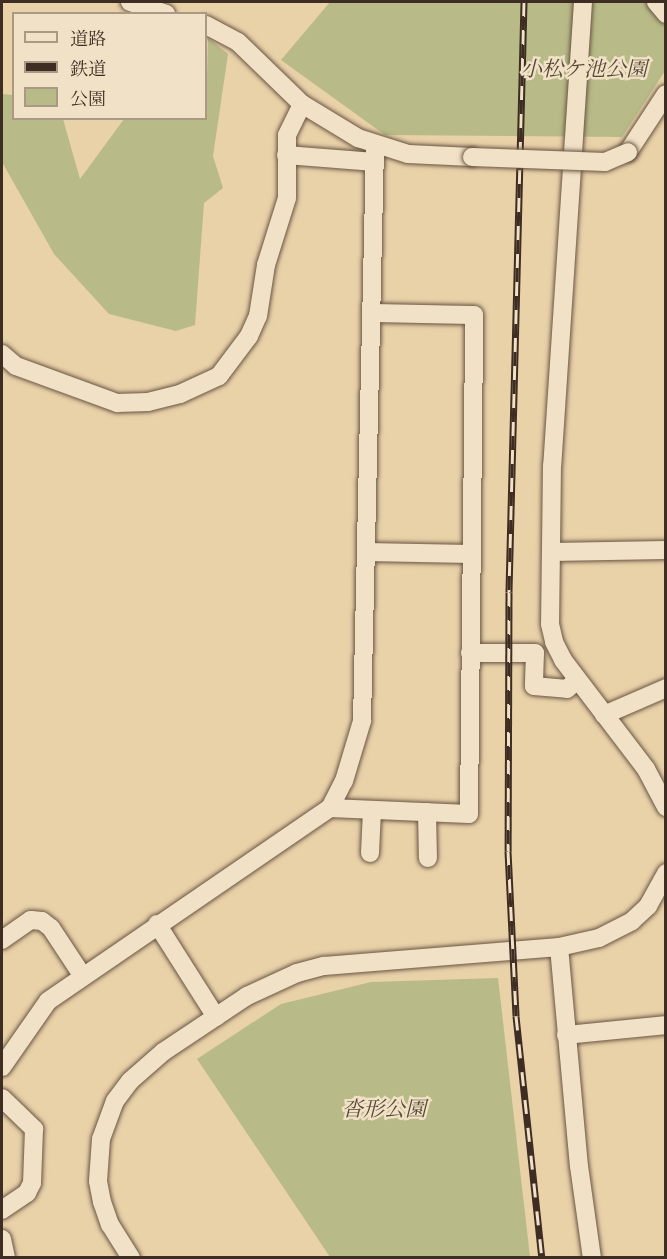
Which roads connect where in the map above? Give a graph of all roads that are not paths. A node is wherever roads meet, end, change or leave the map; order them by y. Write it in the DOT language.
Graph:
graph roads {
  1 [pos="130,2"];
  2 [pos="583,2"];
  3 [pos="656,2"];
  4 [pos="160,12"];
  5 [pos="666,14"];
  6 [pos="207,26"];
  7 [pos="666,94"];
  8 [pos="302,104"];
  9 [pos="375,154"];
  10 [pos="286,155"];
  11 [pos="371,313"];
  12 [pos="2,354"];
  13 [pos="666,550"];
  14 [pos="366,552"];
  15 [pos="551,552"];
  16 [pos="471,554"];
  17 [pos="470,653"];
  18 [pos="577,680"];
  19 [pos="666,688"];
  20 [pos="604,715"];
  21 [pos="666,807"];
  22 [pos="330,808"];
  23 [pos="372,810"];
  24 [pos="428,812"];
  25 [pos="370,853"];
  26 [pos="428,858"];
  27 [pos="666,873"];
  28 [pos="157,924"];
  29 [pos="2,940"];
  30 [pos="559,946"];
  31 [pos="82,975"];
  32 [pos="216,1017"];
  33 [pos="666,1024"];
  34 [pos="566,1035"];
  35 [pos="2,1066"];
  36 [pos="2,1098"];
  37 [pos="2,1210"];
  38 [pos="2,1239"];
  39 [pos="6,1257"];
  40 [pos="130,1257"];
  41 [pos="592,1257"];
  1 -- 4 [label="street"];
  2 -- 15 [label="street"];
  3 -- 5 [label="street"];
  6 -- 8 [label="street"];
  7 -- 9 [label="street, bridge"];
  8 -- 9 [label="street"];
  8 -- 10 [label="street"];
  9 -- 10 [label="street"];
  9 -- 11 [label="street"];
  10 -- 12 [label="street"];
  11 -- 14 [label="street"];
  11 -- 16 [label="street"];
  13 -- 15 [label="street"];
  14 -- 16 [label="street"];
  14 -- 22 [label="street"];
  15 -- 18 [label="street"];
  16 -- 17 [label="street"];
  17 -- 18 [label="street"];
  17 -- 24 [label="street"];
  18 -- 20 [label="street"];
  19 -- 20 [label="street"];
  20 -- 21 [label="street"];
  22 -- 23 [label="street"];
  22 -- 28 [label="street"];
  23 -- 24 [label="street"];
  23 -- 25 [label="street"];
  24 -- 26 [label="street"];
  27 -- 30 [label="street"];
  28 -- 31 [label="street"];
  28 -- 32 [label="street"];
  29 -- 31 [label="street"];
  30 -- 32 [label="street"];
  30 -- 34 [label="street"];
  31 -- 35 [label="street"];
  32 -- 40 [label="street"];
  33 -- 34 [label="street"];
  34 -- 41 [label="street"];
  36 -- 37 [label="street"];
  38 -- 39 [label="street"];
}
